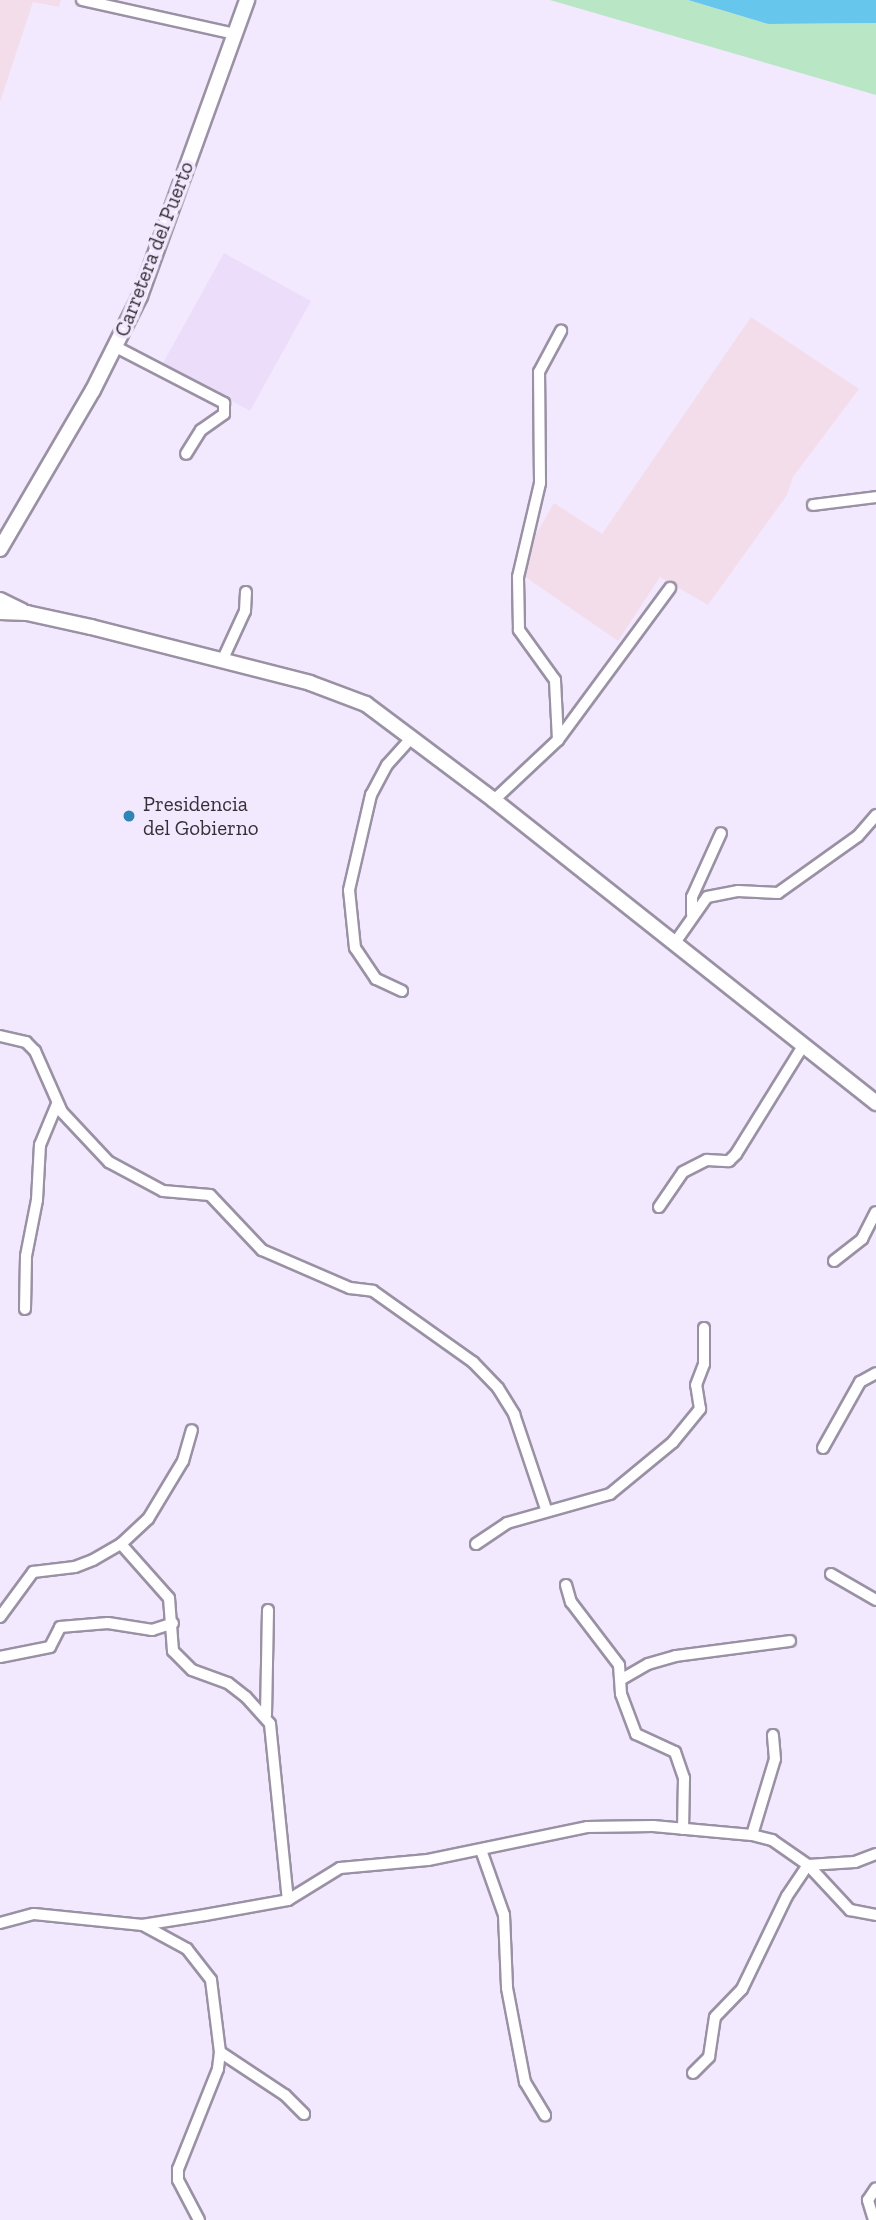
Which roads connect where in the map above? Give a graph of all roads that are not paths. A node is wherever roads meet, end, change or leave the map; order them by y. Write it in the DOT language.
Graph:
graph roads {
  1 [pos="82,0"];
  2 [pos="247,0"];
  3 [pos="235,34"];
  4 [pos="561,331"];
  5 [pos="116,347"];
  6 [pos="186,454"];
  7 [pos="876,497"];
  8 [pos="813,505"];
  9 [pos="12,521"];
  10 [pos="0,535"];
  11 [pos="0,549"];
  12 [pos="670,589"];
  13 [pos="246,592"];
  14 [pos="0,600"];
  15 [pos="0,612"];
  16 [pos="27,613"];
  17 [pos="222,661"];
  18 [pos="412,737"];
  19 [pos="558,740"];
  20 [pos="494,800"];
  21 [pos="876,815"];
  22 [pos="721,833"];
  23 [pos="692,914"];
  24 [pos="674,944"];
  25 [pos="402,991"];
  26 [pos="0,1036"];
  27 [pos="803,1046"];
  28 [pos="57,1104"];
  29 [pos="876,1104"];
  30 [pos="659,1207"];
  31 [pos="876,1213"];
  32 [pos="834,1261"];
  33 [pos="25,1309"];
  34 [pos="704,1328"];
  35 [pos="876,1373"];
  36 [pos="192,1430"];
  37 [pos="823,1448"];
  38 [pos="546,1509"];
  39 [pos="121,1544"];
  40 [pos="477,1544"];
  41 [pos="831,1574"];
  42 [pos="566,1585"];
  43 [pos="876,1601"];
  44 [pos="268,1610"];
  45 [pos="0,1617"];
  46 [pos="173,1623"];
  47 [pos="790,1641"];
  48 [pos="0,1657"];
  49 [pos="622,1679"];
  50 [pos="265,1716"];
  51 [pos="773,1735"];
  52 [pos="684,1829"];
  53 [pos="752,1835"];
  54 [pos="481,1850"];
  55 [pos="876,1854"];
  56 [pos="808,1865"];
  57 [pos="288,1900"];
  58 [pos="876,1915"];
  59 [pos="0,1923"];
  60 [pos="142,1925"];
  61 [pos="220,2052"];
  62 [pos="693,2073"];
  63 [pos="304,2114"];
  64 [pos="545,2115"];
  65 [pos="876,2188"];
  66 [pos="199,2220"];
  67 [pos="874,2220"];
  1 -- 3 [label="street"];
  2 -- 3 [label="main road, Carretera del Puerto"];
  3 -- 5 [label="main road, Carretera del Puerto"];
  4 -- 19 [label="street"];
  5 -- 6 [label="street"];
  5 -- 9 [label="main road, Carretera del Puerto"];
  7 -- 8 [label="street"];
  9 -- 10 [label="main road, Carretera del Puerto"];
  9 -- 11 [label="main road, Carretera del Puerto"];
  12 -- 19 [label="street"];
  13 -- 17 [label="street"];
  14 -- 16 [label="main road"];
  15 -- 16 [label="main road"];
  16 -- 17 [label="main road"];
  17 -- 18 [label="main road"];
  18 -- 20 [label="main road"];
  18 -- 25 [label="street"];
  19 -- 20 [label="street"];
  20 -- 24 [label="main road"];
  21 -- 23 [label="street"];
  22 -- 23 [label="street"];
  23 -- 24 [label="street"];
  24 -- 27 [label="main road"];
  26 -- 28 [label="street"];
  27 -- 29 [label="main road"];
  27 -- 30 [label="street"];
  28 -- 33 [label="street"];
  28 -- 38 [label="street"];
  31 -- 32 [label="street"];
  34 -- 38 [label="street"];
  35 -- 37 [label="street"];
  36 -- 39 [label="street"];
  38 -- 40 [label="street"];
  39 -- 45 [label="street"];
  39 -- 46 [label="street"];
  41 -- 43 [label="street"];
  42 -- 49 [label="street"];
  44 -- 50 [label="street"];
  46 -- 48 [label="street"];
  46 -- 50 [label="street"];
  47 -- 49 [label="street"];
  49 -- 52 [label="street"];
  50 -- 57 [label="street"];
  51 -- 53 [label="street"];
  52 -- 53 [label="street"];
  52 -- 54 [label="street"];
  53 -- 56 [label="street"];
  54 -- 57 [label="street"];
  54 -- 64 [label="street"];
  55 -- 56 [label="street"];
  56 -- 58 [label="street"];
  56 -- 62 [label="street"];
  57 -- 60 [label="street"];
  59 -- 60 [label="street"];
  60 -- 61 [label="street"];
  61 -- 63 [label="street"];
  61 -- 66 [label="street"];
  65 -- 67 [label="street"];
}
